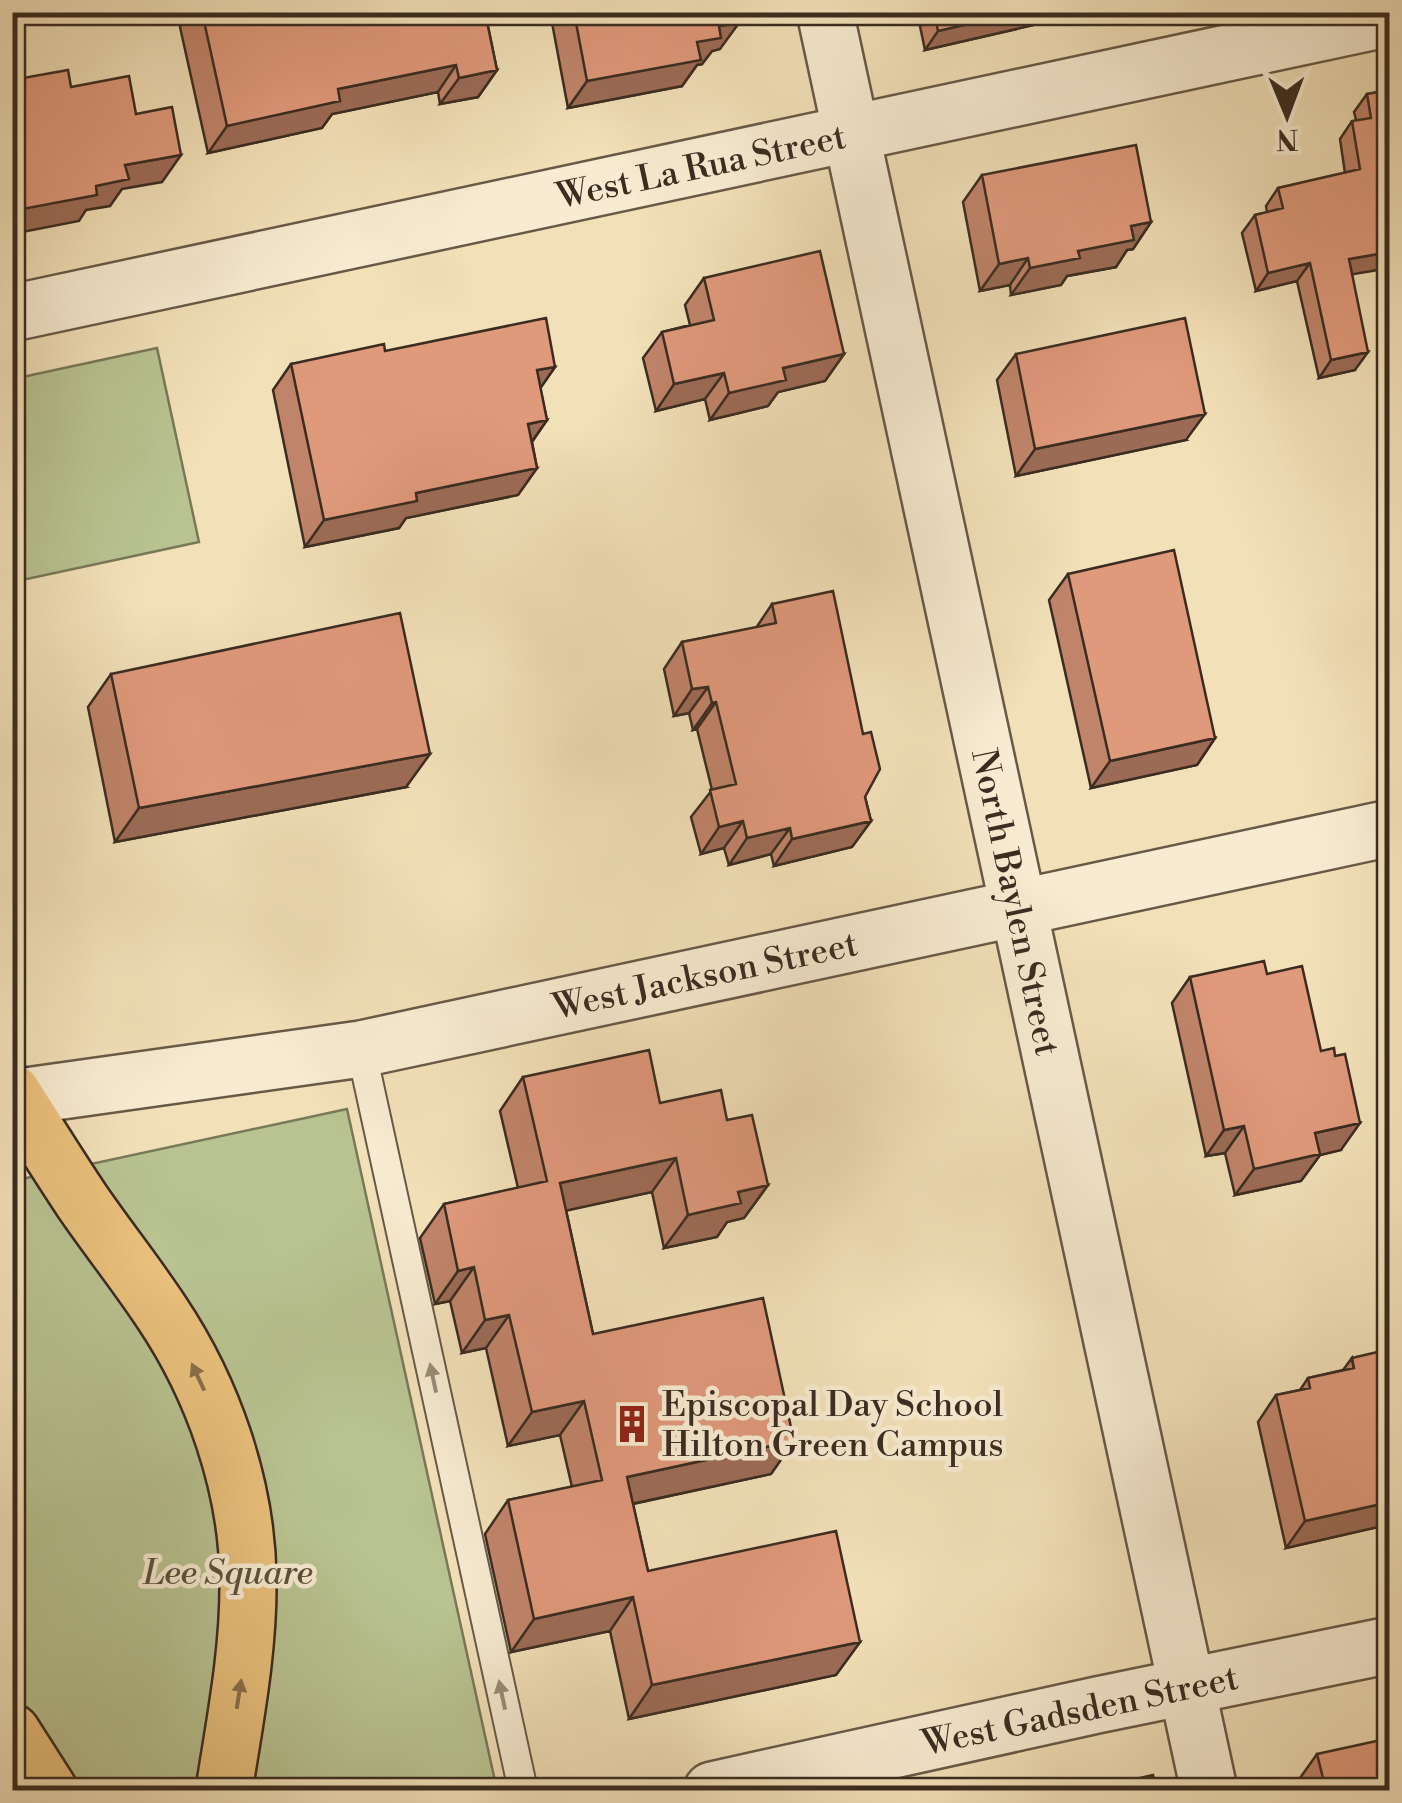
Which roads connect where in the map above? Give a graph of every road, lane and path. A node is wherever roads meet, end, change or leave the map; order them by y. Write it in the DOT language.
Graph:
graph roads {
  1 [pos="824,12"];
  2 [pos="1390,18"];
  3 [pos="851,134"];
  4 [pos="12,312"];
  5 [pos="1390,828"];
  6 [pos="1018,908"];
  7 [pos="361,1049"];
  8 [pos="13,1097"];
  9 [pos="1390,1644"];
  10 [pos="1187,1688"];
  11 [pos="12,1732"];
  12 [pos="49,1790"];
  13 [pos="224,1790"];
  14 [pos="523,1790"];
  15 [pos="712,1790"];
  16 [pos="1209,1790"];
  1 -- 3 [label="street, North Baylen Street"];
  2 -- 3 [label="street, West La Rua Street"];
  3 -- 4 [label="street, West La Rua Street"];
  3 -- 6 [label="street, North Baylen Street"];
  5 -- 6 [label="street, West Jackson Street"];
  6 -- 7 [label="street, West Jackson Street"];
  6 -- 10 [label="street, North Baylen Street"];
  7 -- 8 [label="street, West Jackson Street"];
  14 -- 7 [label="lane, one-way"];
  13 -- 8 [label="main road, one-way"];
  9 -- 10 [label="street, West Gadsden Street"];
  10 -- 15 [label="street, West Gadsden Street"];
  10 -- 16 [label="street, North Baylen Street"];
  11 -- 12 [label="main road"];
}
